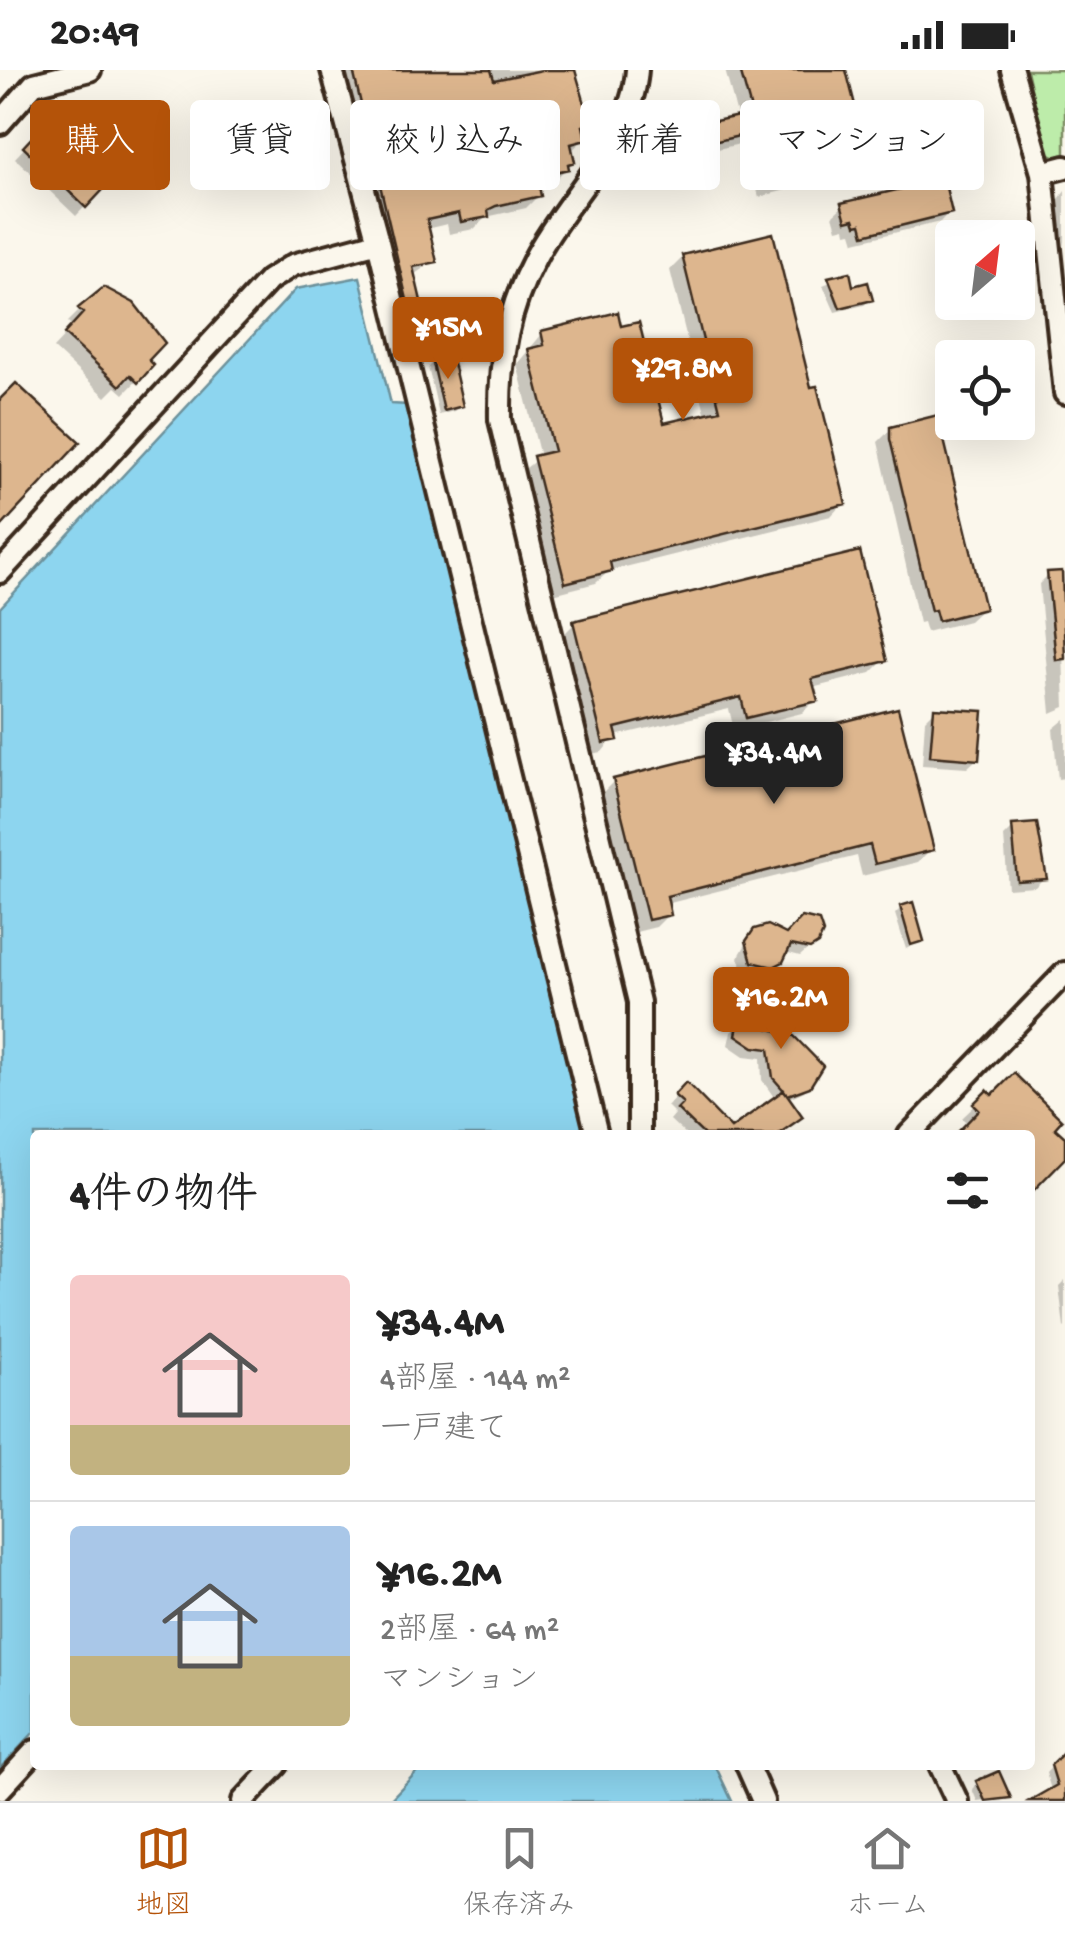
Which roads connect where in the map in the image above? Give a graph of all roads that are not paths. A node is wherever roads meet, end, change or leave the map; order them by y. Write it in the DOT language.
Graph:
graph roads {
  1 [pos="90,70"];
  2 [pos="332,70"];
  3 [pos="637,70"];
  4 [pos="1012,70"];
  5 [pos="0,123"];
  6 [pos="1065,167"];
  7 [pos="1042,173"];
  8 [pos="378,242"];
  9 [pos="1065,392"];
  10 [pos="0,572"];
  11 [pos="1065,973"];
  12 [pos="596,1130"];
  13 [pos="639,1130"];
  14 [pos="914,1130"];
  15 [pos="30,1756"];
  16 [pos="272,1770"];
  17 [pos="749,1770"];
  18 [pos="942,1770"];
  19 [pos="0,1788"];
  20 [pos="243,1801"];
  21 [pos="764,1801"];
  22 [pos="957,1801"];
  1 -- 5 [label="street"];
  2 -- 8 [label="street"];
  3 -- 13 [label="street"];
  4 -- 7 [label="street"];
  6 -- 7 [label="street"];
  7 -- 9 [label="street"];
  8 -- 10 [label="street"];
  8 -- 12 [label="street"];
  11 -- 14 [label="street"];
  15 -- 19 [label="street"];
  16 -- 20 [label="street"];
  17 -- 21 [label="street"];
  18 -- 22 [label="street"];
}
